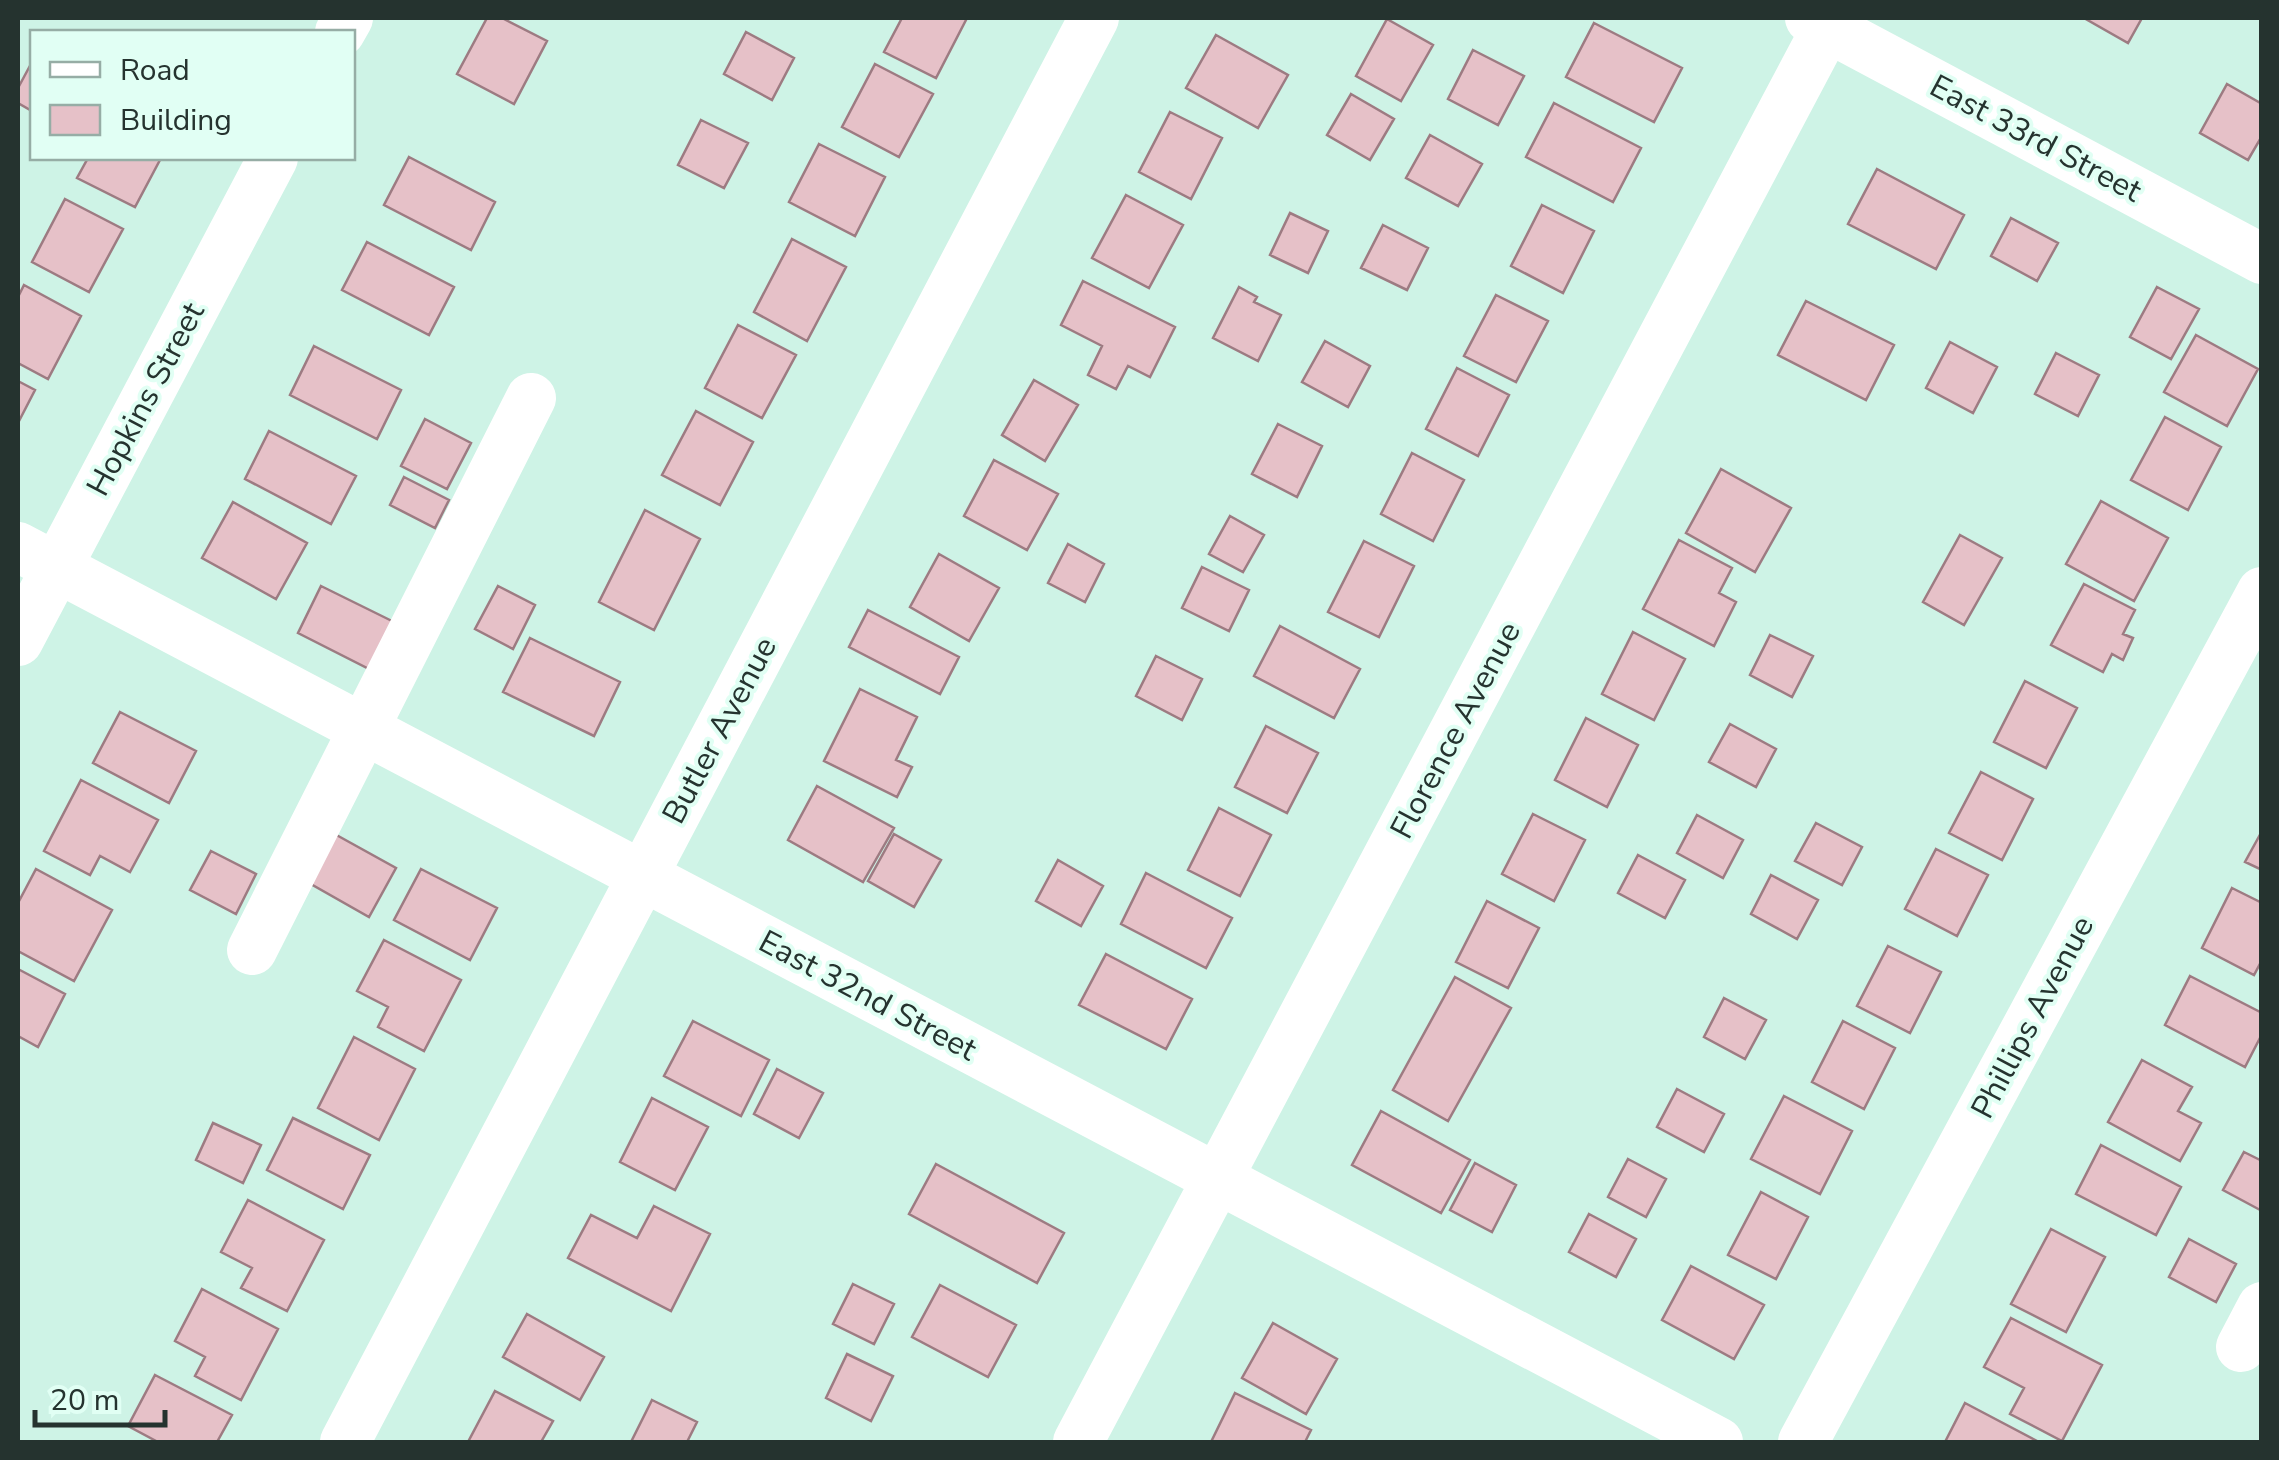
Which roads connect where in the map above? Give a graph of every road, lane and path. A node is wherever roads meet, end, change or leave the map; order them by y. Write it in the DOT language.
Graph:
graph roads {
  1 [pos="1094,18"];
  2 [pos="1823,21"];
  3 [pos="272,160"];
  4 [pos="2262,259"];
  5 [pos="531,398"];
  6 [pos="37,557"];
  7 [pos="2262,592"];
  8 [pos="18,641"];
  9 [pos="364,729"];
  10 [pos="642,876"];
  11 [pos="252,950"];
  12 [pos="1217,1179"];
  13 [pos="345,1442"];
  14 [pos="1078,1442"];
  15 [pos="1718,1442"];
  16 [pos="1803,1442"];
  1 -- 10 [label="street, Butler Avenue"];
  2 -- 4 [label="street, East 33rd Street"];
  2 -- 12 [label="street, Florence Avenue"];
  3 -- 6 [label="street, Hopkins Street"];
  5 -- 9 [label="street"];
  6 -- 8 [label="street, Hopkins Street"];
  6 -- 9 [label="street, East 32nd Street"];
  7 -- 16 [label="street, Phillips Avenue"];
  9 -- 10 [label="street, East 32nd Street"];
  9 -- 11 [label="street"];
  10 -- 12 [label="street, East 32nd Street"];
  10 -- 13 [label="street, Butler Avenue"];
  12 -- 14 [label="street, Florence Avenue"];
  12 -- 15 [label="street, East 32nd Street"];
}
